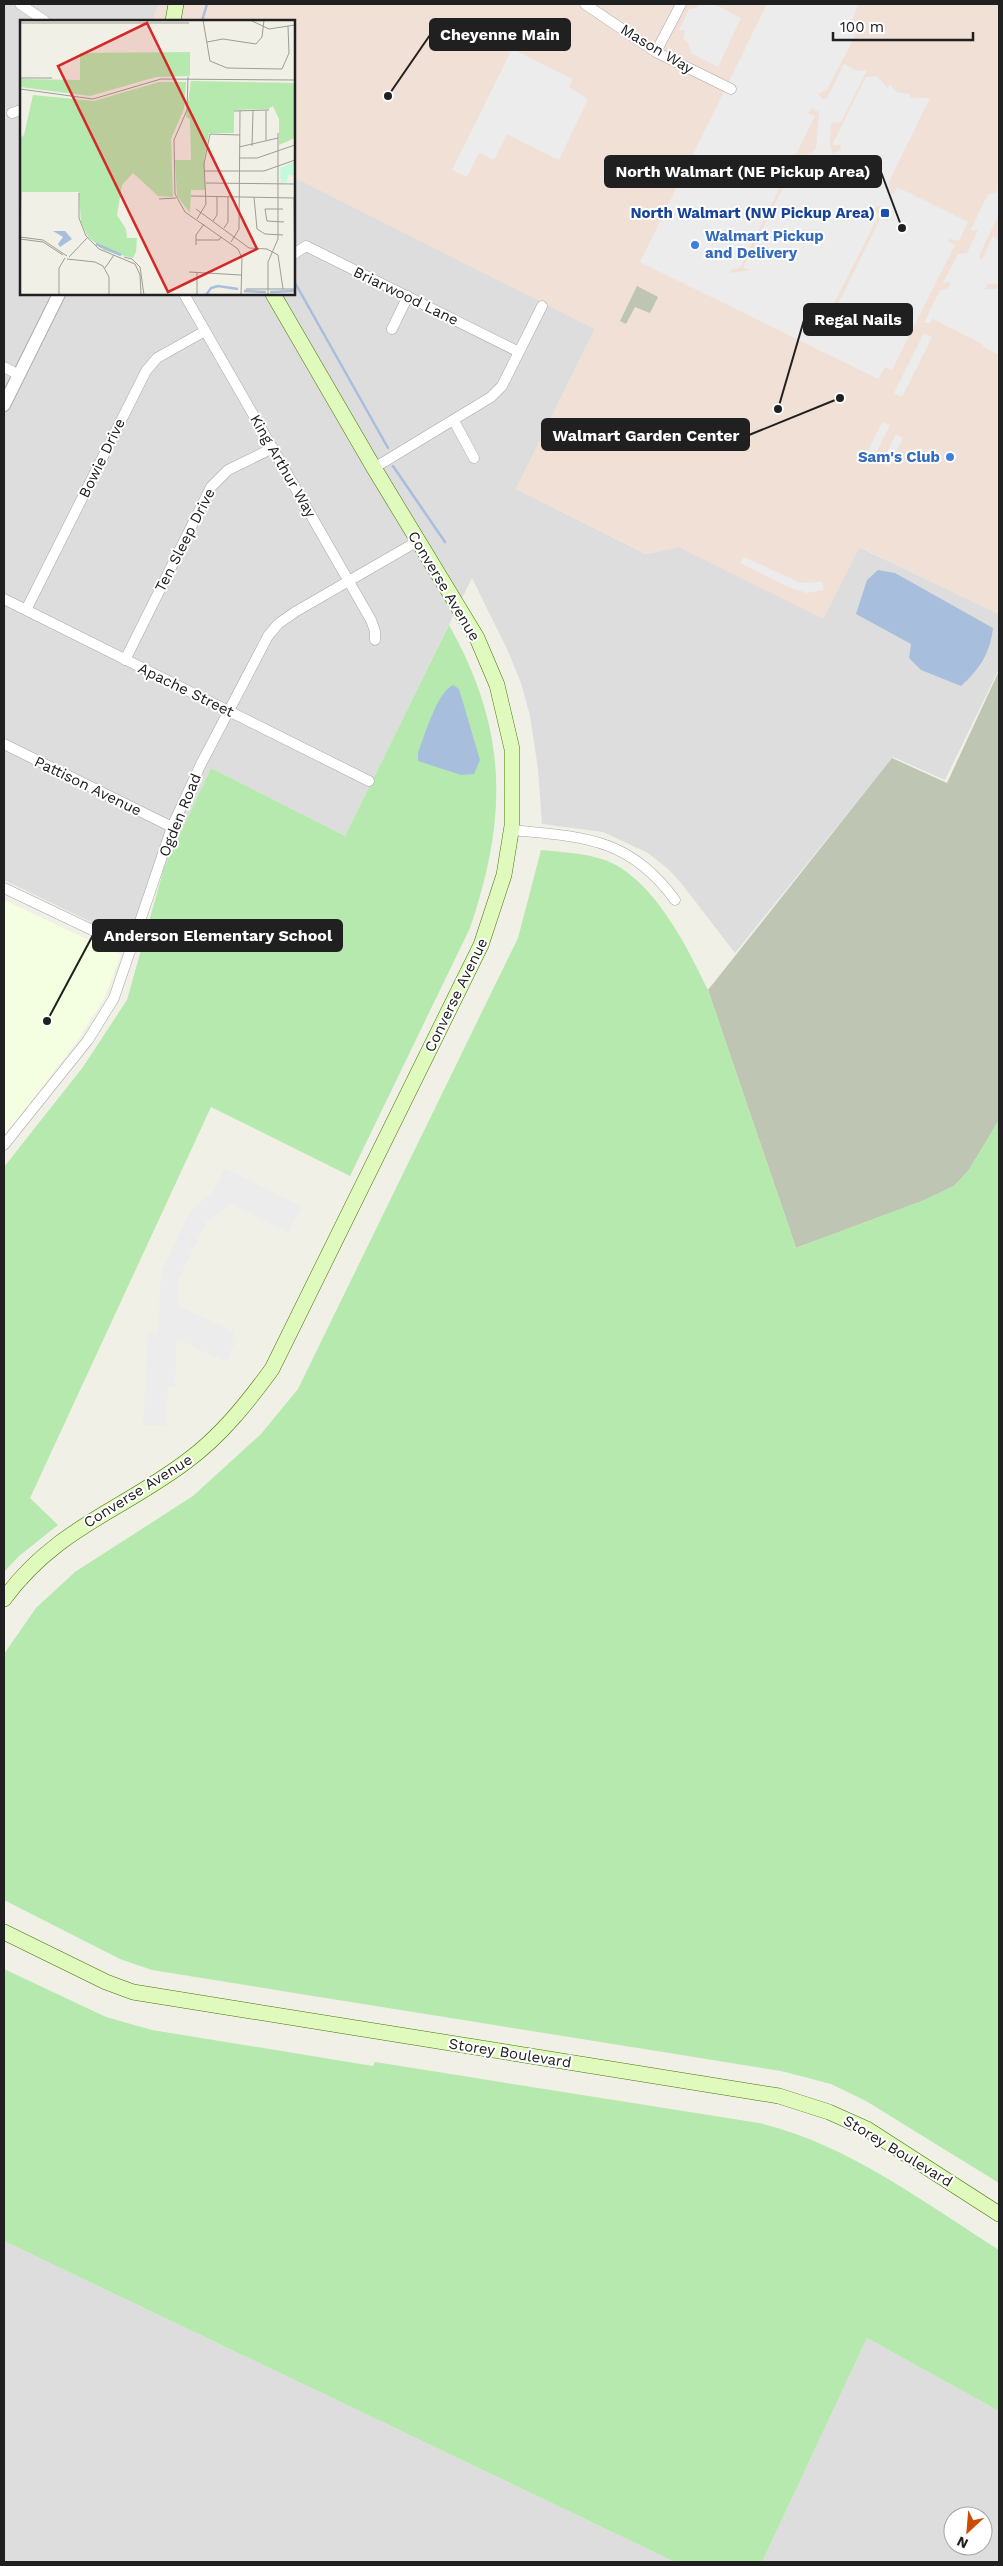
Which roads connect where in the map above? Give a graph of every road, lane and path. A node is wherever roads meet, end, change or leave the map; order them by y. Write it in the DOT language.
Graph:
graph roads {
  1 [pos="20,4"];
  2 [pos="176,4"];
  3 [pos="585,4"];
  4 [pos="681,4"];
  5 [pos="43,20"];
  6 [pos="174,20"];
  7 [pos="656,52"];
  8 [pos="731,89"];
  9 [pos="295,253"];
  10 [pos="58,295"];
  11 [pos="185,295"];
  12 [pos="274,295"];
  13 [pos="408,296"];
  14 [pos="542,306"];
  15 [pos="392,329"];
  16 [pos="205,331"];
  17 [pos="519,352"];
  18 [pos="4,367"];
  19 [pos="19,375"];
  20 [pos="4,405"];
  21 [pos="454,421"];
  22 [pos="274,448"];
  23 [pos="474,458"];
  24 [pos="374,468"];
  25 [pos="418,542"];
  26 [pos="348,580"];
  27 [pos="4,599"];
  28 [pos="26,610"];
  29 [pos="375,640"];
  30 [pos="125,660"];
  31 [pos="230,711"];
  32 [pos="4,744"];
  33 [pos="370,781"];
  34 [pos="172,827"];
  35 [pos="512,830"];
  36 [pos="4,888"];
  37 [pos="675,900"];
  38 [pos="132,949"];
  39 [pos="4,1145"];
  40 [pos="4,1599"];
  41 [pos="4,1932"];
  42 [pos="999,2214"];
  1 -- 5 [label="street"];
  2 -- 6 [label="main road"];
  3 -- 7 [label="street, Mason Way"];
  4 -- 7 [label="street"];
  7 -- 8 [label="street, Mason Way"];
  9 -- 13 [label="street, Briarwood Lane"];
  10 -- 19 [label="street"];
  11 -- 16 [label="street, King Arthur Way"];
  12 -- 24 [label="main road, Converse Avenue"];
  13 -- 15 [label="street"];
  13 -- 17 [label="street, Briarwood Lane"];
  14 -- 17 [label="street"];
  16 -- 22 [label="street, King Arthur Way"];
  16 -- 28 [label="street, Bowie Drive"];
  17 -- 21 [label="street"];
  18 -- 19 [label="street"];
  19 -- 20 [label="street"];
  21 -- 23 [label="street"];
  21 -- 24 [label="street"];
  22 -- 26 [label="street, King Arthur Way"];
  22 -- 30 [label="street, Ten Sleep Drive"];
  24 -- 25 [label="main road, Converse Avenue"];
  25 -- 26 [label="street, Ogden Road"];
  25 -- 35 [label="main road, Converse Avenue"];
  26 -- 29 [label="street, King Arthur Way"];
  26 -- 31 [label="street, Ogden Road"];
  27 -- 28 [label="street, Apache Street"];
  28 -- 30 [label="street, Apache Street"];
  30 -- 31 [label="street, Apache Street"];
  31 -- 33 [label="street, Apache Street"];
  31 -- 34 [label="street, Ogden Road"];
  32 -- 34 [label="street, Pattison Avenue"];
  34 -- 38 [label="street, Ogden Road"];
  35 -- 37 [label="street"];
  35 -- 40 [label="main road, Converse Avenue"];
  36 -- 38 [label="street"];
  38 -- 39 [label="street, Ogden Road"];
  41 -- 42 [label="main road, Storey Boulevard"];
}
